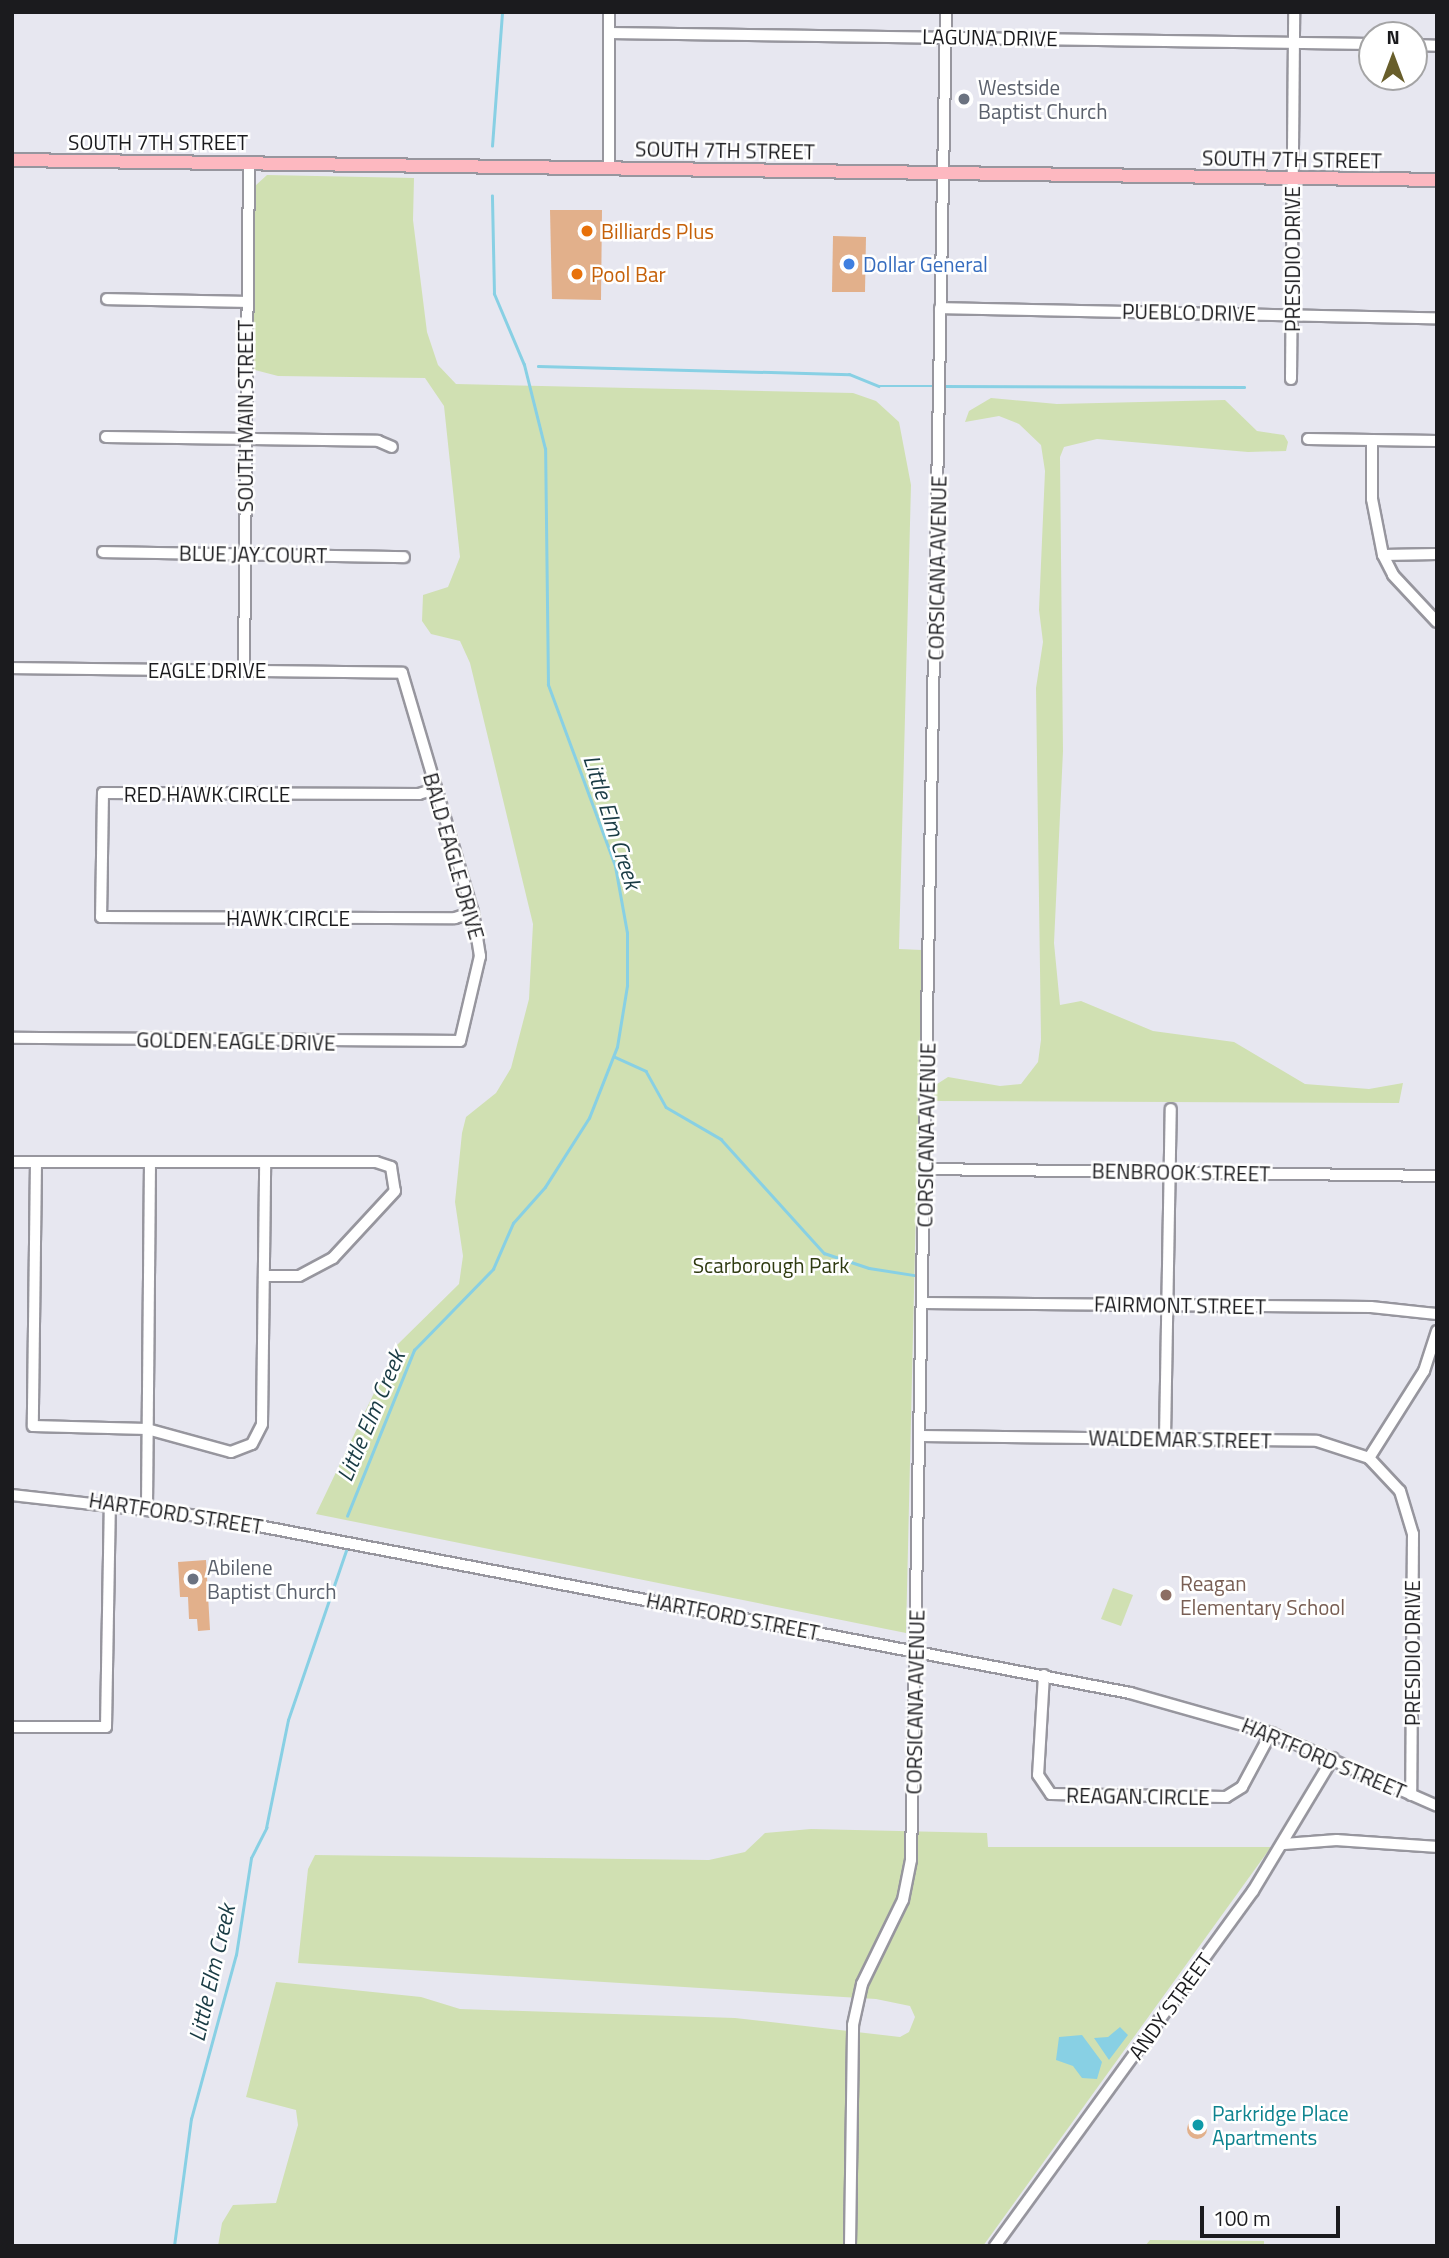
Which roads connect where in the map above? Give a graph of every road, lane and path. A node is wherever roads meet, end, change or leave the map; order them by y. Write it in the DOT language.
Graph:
graph roads {
  1 [pos="609,12"];
  2 [pos="946,12"];
  3 [pos="1294,12"];
  4 [pos="609,33"];
  5 [pos="946,37"];
  6 [pos="1294,42"];
  7 [pos="1358,44"];
  8 [pos="12,160"];
  9 [pos="248,162"];
  10 [pos="609,167"];
  11 [pos="945,173"];
  12 [pos="1292,178"];
  13 [pos="1437,180"];
  14 [pos="107,299"];
  15 [pos="245,302"];
  16 [pos="940,308"];
  17 [pos="1292,314"];
  18 [pos="1437,318"];
  19 [pos="1291,379"];
  20 [pos="106,437"];
  21 [pos="1308,439"];
  22 [pos="244,440"];
  23 [pos="1372,440"];
  24 [pos="1437,441"];
  25 [pos="391,447"];
  26 [pos="103,552"];
  27 [pos="244,553"];
  28 [pos="1437,554"];
  29 [pos="1384,555"];
  30 [pos="404,557"];
  31 [pos="1437,622"];
  32 [pos="12,668"];
  33 [pos="244,670"];
  34 [pos="402,673"];
  35 [pos="435,789"];
  36 [pos="473,912"];
  37 [pos="101,917"];
  38 [pos="12,1038"];
  39 [pos="460,1041"];
  40 [pos="1171,1109"];
  41 [pos="149,1161"];
  42 [pos="12,1162"];
  43 [pos="36,1162"];
  44 [pos="265,1162"];
  45 [pos="925,1169"];
  46 [pos="1170,1172"];
  47 [pos="1437,1175"];
  48 [pos="265,1276"];
  49 [pos="923,1303"];
  50 [pos="1168,1305"];
  51 [pos="1437,1314"];
  52 [pos="1437,1331"];
  53 [pos="147,1429"];
  54 [pos="921,1436"];
  55 [pos="1166,1438"];
  56 [pos="1369,1458"];
  57 [pos="12,1495"];
  58 [pos="110,1502"];
  59 [pos="146,1507"];
  60 [pos="1408,1511"];
  61 [pos="916,1651"];
  62 [pos="1044,1675"];
  63 [pos="12,1727"];
  64 [pos="1271,1732"];
  65 [pos="1333,1758"];
  66 [pos="1411,1795"];
  67 [pos="1437,1805"];
  68 [pos="1284,1844"];
  69 [pos="1437,1847"];
  70 [pos="850,2246"];
  71 [pos="995,2246"];
  1 -- 4 [label="street"];
  2 -- 5 [label="street, CORSICANA AVENUE"];
  3 -- 6 [label="street, PRESIDIO DRIVE"];
  4 -- 5 [label="street, LAGUNA DRIVE"];
  4 -- 10 [label="street"];
  5 -- 6 [label="street, LAGUNA DRIVE"];
  5 -- 11 [label="street, CORSICANA AVENUE"];
  6 -- 7 [label="street, LAGUNA DRIVE"];
  6 -- 12 [label="street, PRESIDIO DRIVE"];
  8 -- 9 [label="main road, SOUTH 7TH STREET"];
  9 -- 10 [label="main road, SOUTH 7TH STREET"];
  9 -- 15 [label="street, SOUTH MAIN STREET"];
  10 -- 11 [label="main road, SOUTH 7TH STREET"];
  11 -- 12 [label="main road, SOUTH 7TH STREET"];
  11 -- 16 [label="street, CORSICANA AVENUE"];
  12 -- 13 [label="main road, SOUTH 7TH STREET"];
  12 -- 17 [label="street, PRESIDIO DRIVE"];
  14 -- 15 [label="street"];
  15 -- 22 [label="street, SOUTH MAIN STREET"];
  16 -- 17 [label="street, PUEBLO DRIVE"];
  16 -- 45 [label="street, CORSICANA AVENUE"];
  17 -- 18 [label="street, PUEBLO DRIVE"];
  17 -- 19 [label="street, PRESIDIO DRIVE"];
  20 -- 22 [label="street"];
  21 -- 23 [label="street"];
  22 -- 25 [label="street"];
  22 -- 27 [label="street, SOUTH MAIN STREET"];
  23 -- 24 [label="street"];
  23 -- 29 [label="street"];
  26 -- 27 [label="street, BLUE JAY COURT"];
  27 -- 30 [label="street, BLUE JAY COURT"];
  27 -- 33 [label="street, SOUTH MAIN STREET"];
  28 -- 29 [label="street"];
  29 -- 31 [label="street"];
  32 -- 33 [label="street, EAGLE DRIVE"];
  33 -- 34 [label="street, EAGLE DRIVE"];
  34 -- 35 [label="street, BALD EAGLE DRIVE"];
  35 -- 36 [label="street, BALD EAGLE DRIVE"];
  35 -- 37 [label="street, RED HAWK CIRCLE"];
  36 -- 37 [label="street, HAWK CIRCLE"];
  36 -- 39 [label="street, BALD EAGLE DRIVE"];
  38 -- 39 [label="street, GOLDEN EAGLE DRIVE"];
  40 -- 46 [label="street"];
  41 -- 43 [label="street"];
  41 -- 44 [label="street"];
  41 -- 53 [label="street"];
  42 -- 43 [label="street"];
  43 -- 53 [label="street"];
  44 -- 48 [label="street"];
  44 -- 48 [label="street"];
  45 -- 46 [label="street, BENBROOK STREET"];
  45 -- 49 [label="street, CORSICANA AVENUE"];
  46 -- 47 [label="street, BENBROOK STREET"];
  46 -- 50 [label="street"];
  48 -- 53 [label="street"];
  49 -- 50 [label="street, FAIRMONT STREET"];
  49 -- 54 [label="street, CORSICANA AVENUE"];
  50 -- 51 [label="street, FAIRMONT STREET"];
  50 -- 55 [label="street"];
  52 -- 56 [label="street"];
  53 -- 59 [label="street"];
  54 -- 55 [label="street, WALDEMAR STREET"];
  54 -- 61 [label="street, CORSICANA AVENUE"];
  55 -- 56 [label="street, WALDEMAR STREET"];
  56 -- 60 [label="street, WALDEMAR STREET"];
  57 -- 58 [label="street, HARTFORD STREET"];
  58 -- 59 [label="street, HARTFORD STREET"];
  58 -- 63 [label="street"];
  59 -- 61 [label="street, HARTFORD STREET"];
  60 -- 66 [label="street, PRESIDIO DRIVE"];
  61 -- 62 [label="street, HARTFORD STREET"];
  61 -- 70 [label="street, CORSICANA AVENUE"];
  62 -- 64 [label="street, HARTFORD STREET"];
  62 -- 64 [label="street, REAGAN CIRCLE"];
  64 -- 65 [label="street, HARTFORD STREET"];
  65 -- 66 [label="street, HARTFORD STREET"];
  65 -- 68 [label="street, ANDY STREET"];
  66 -- 67 [label="street, HARTFORD STREET"];
  68 -- 69 [label="street"];
  68 -- 71 [label="street, ANDY STREET"];
}
